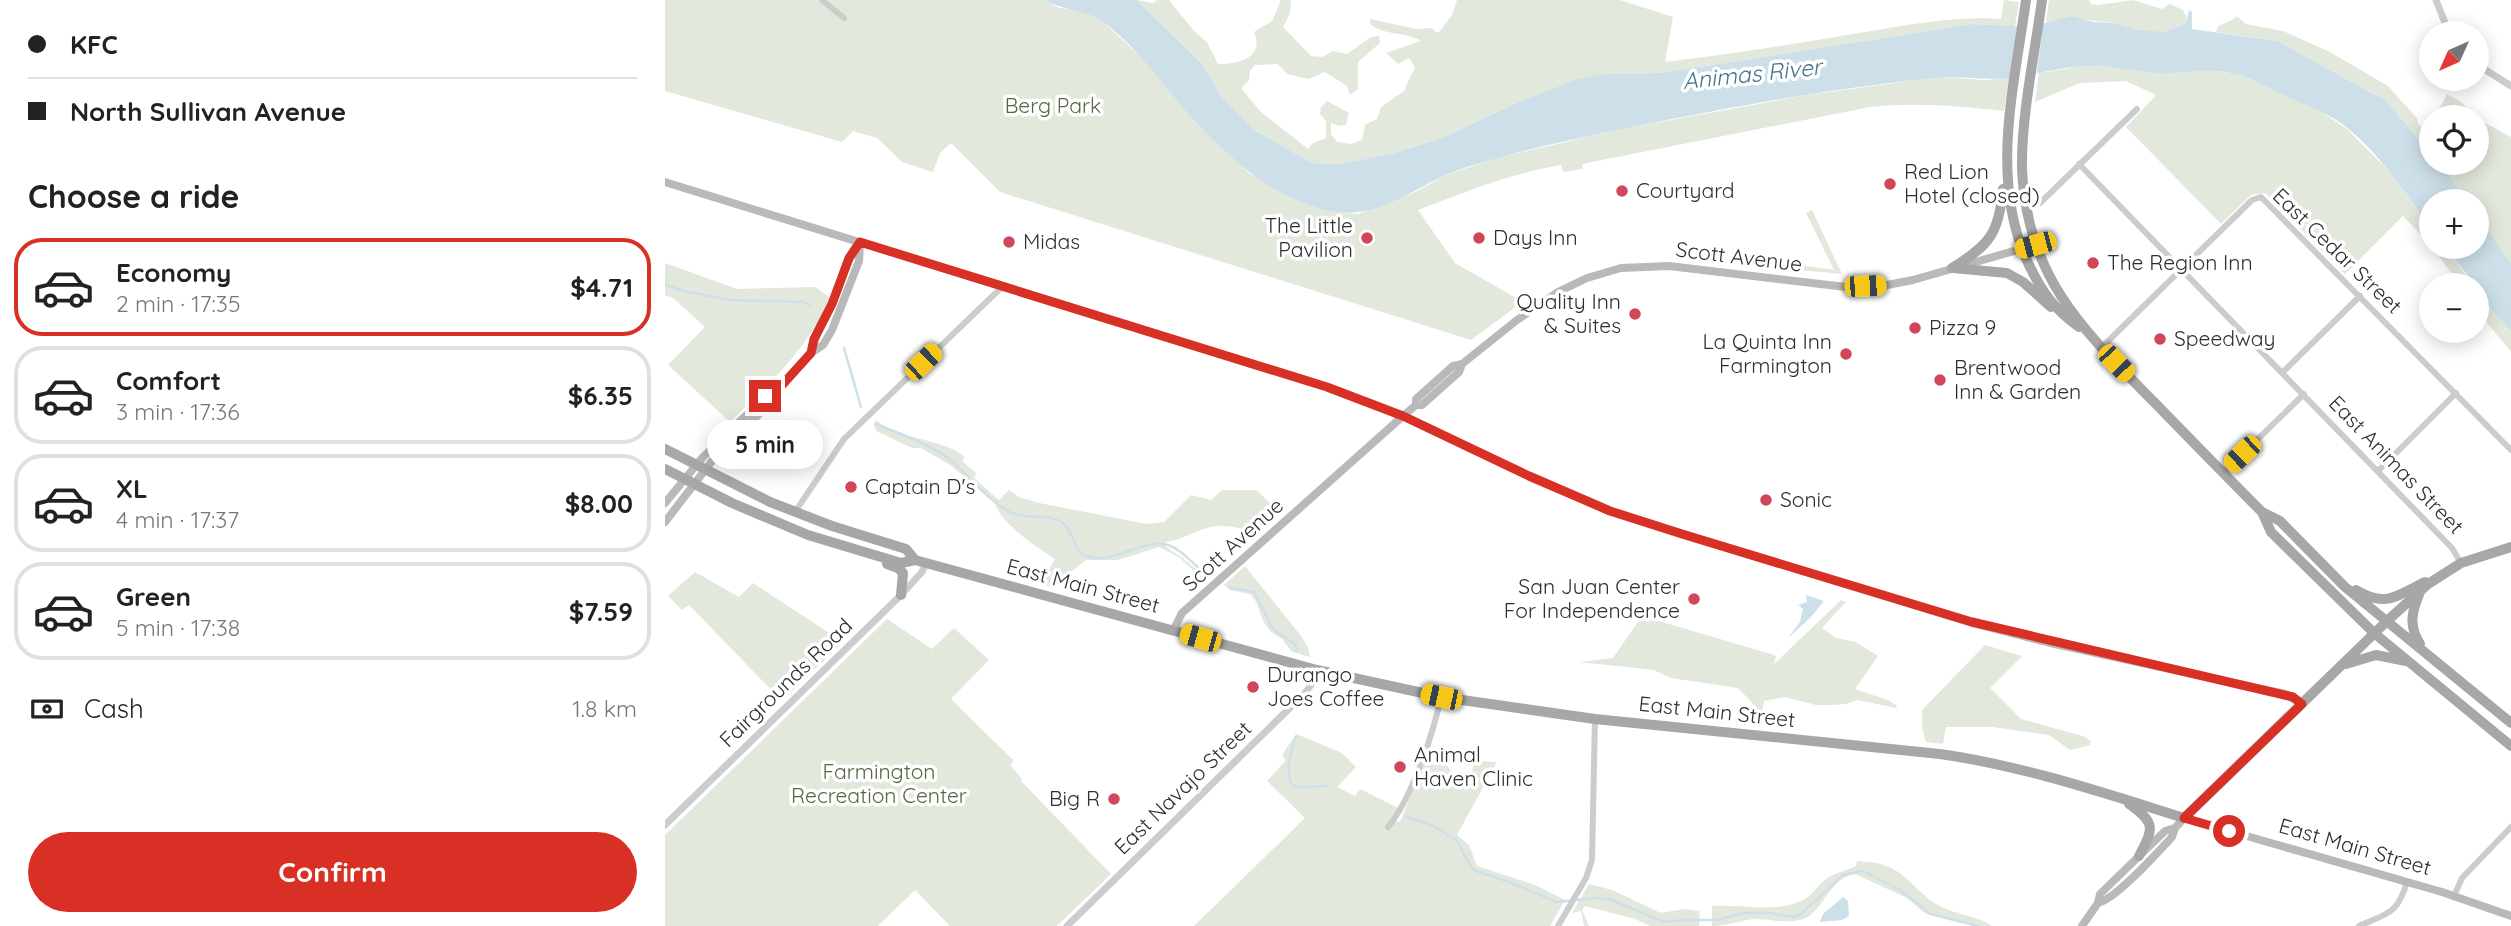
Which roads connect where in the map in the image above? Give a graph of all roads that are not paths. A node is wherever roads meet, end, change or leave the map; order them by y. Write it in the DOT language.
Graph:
graph roads {
  1 [pos="823,0"];
  2 [pos="2042,0"];
  3 [pos="2436,0"];
  4 [pos="2026,1"];
  5 [pos="844,18"];
  6 [pos="2444,21"];
  7 [pos="2489,73"];
  8 [pos="2511,86"];
  9 [pos="2137,109"];
  10 [pos="2006,154"];
  11 [pos="2080,164"];
  12 [pos="665,182"];
  13 [pos="2027,207"];
  14 [pos="860,242"];
  15 [pos="2035,245"];
  16 [pos="2022,249"];
  17 [pos="1952,268"];
  18 [pos="2182,270"];
  19 [pos="1003,286"];
  20 [pos="2360,296"];
  21 [pos="2058,312"];
  22 [pos="2085,331"];
  23 [pos="2101,348"];
  24 [pos="2282,373"];
  25 [pos="2456,393"];
  26 [pos="2304,394"];
  27 [pos="1403,416"];
  28 [pos="665,449"];
  29 [pos="2511,450"];
  30 [pos="700,468"];
  31 [pos="665,469"];
  32 [pos="2378,471"];
  33 [pos="2223,473"];
  34 [pos="689,482"];
  35 [pos="665,503"];
  36 [pos="795,512"];
  37 [pos="2262,512"];
  38 [pos="665,522"];
  39 [pos="789,528"];
  40 [pos="808,535"];
  41 [pos="2511,547"];
  42 [pos="921,561"];
  43 [pos="2461,563"];
  44 [pos="2441,575"];
  45 [pos="2336,578"];
  46 [pos="2421,590"];
  47 [pos="901,595"];
  48 [pos="2387,621"];
  49 [pos="1173,631"];
  50 [pos="2374,633"];
  51 [pos="2431,657"];
  52 [pos="2410,663"];
  53 [pos="2342,665"];
  54 [pos="1317,670"];
  55 [pos="1441,697"];
  56 [pos="2302,704"];
  57 [pos="1595,719"];
  58 [pos="2511,723"];
  59 [pos="2511,746"];
  60 [pos="2120,798"];
  61 [pos="2184,818"];
  62 [pos="665,825"];
  63 [pos="1388,827"];
  64 [pos="2511,827"];
  65 [pos="2175,828"];
  66 [pos="2139,856"];
  67 [pos="2407,882"];
  68 [pos="2454,896"];
  69 [pos="2098,903"];
  70 [pos="2511,916"];
  71 [pos="1067,926"];
  72 [pos="1558,926"];
  73 [pos="2082,926"];
  74 [pos="2359,926"];
  1 -- 5 [label="street"];
  2 -- 13 [label="main road"];
  3 -- 6 [label="street"];
  4 -- 10 [label="main road"];
  7 -- 8 [label="street"];
  9 -- 11 [label="street"];
  10 -- 16 [label="main road"];
  10 -- 17 [label="main road"];
  11 -- 13 [label="street"];
  11 -- 18 [label="street"];
  12 -- 14 [label="main road"];
  13 -- 15 [label="main road"];
  14 -- 19 [label="main road"];
  14 -- 30 [label="main road"];
  15 -- 16 [label="main road, Scott Avenue"];
  15 -- 22 [label="main road"];
  16 -- 17 [label="main road, Scott Avenue"];
  16 -- 21 [label="main road"];
  17 -- 21 [label="main road"];
  17 -- 27 [label="main road, Scott Avenue"];
  18 -- 20 [label="street, East Cedar Street"];
  18 -- 23 [label="street"];
  18 -- 24 [label="street"];
  19 -- 27 [label="main road"];
  19 -- 36 [label="street"];
  20 -- 24 [label="street"];
  20 -- 25 [label="street, East Cedar Street"];
  21 -- 22 [label="main road"];
  22 -- 23 [label="main road"];
  23 -- 33 [label="main road"];
  24 -- 26 [label="street, East Animas Street"];
  25 -- 29 [label="street, East Cedar Street"];
  25 -- 32 [label="street"];
  26 -- 32 [label="street, East Animas Street"];
  26 -- 33 [label="street"];
  27 -- 49 [label="main road, Scott Avenue"];
  27 -- 56 [label="main road"];
  28 -- 30 [label="main road, East Main Street"];
  30 -- 34 [label="main road"];
  30 -- 36 [label="main road, East Main Street"];
  31 -- 34 [label="main road, East Main Street"];
  32 -- 43 [label="street, East Animas Street"];
  33 -- 37 [label="main road"];
  34 -- 35 [label="main road"];
  34 -- 38 [label="main road"];
  34 -- 39 [label="main road, East Main Street"];
  36 -- 39 [label="main road"];
  36 -- 42 [label="main road, East Main Street"];
  37 -- 45 [label="main road"];
  37 -- 50 [label="main road"];
  39 -- 40 [label="main road, East Main Street"];
  40 -- 42 [label="main road, East Main Street"];
  40 -- 47 [label="main road"];
  41 -- 43 [label="main road"];
  42 -- 47 [label="street, Fairgrounds Road"];
  42 -- 49 [label="main road, East Main Street"];
  43 -- 44 [label="main road"];
  44 -- 45 [label="main road"];
  44 -- 46 [label="main road"];
  45 -- 48 [label="main road"];
  46 -- 48 [label="main road"];
  46 -- 51 [label="main road"];
  47 -- 62 [label="street, Fairgrounds Road"];
  48 -- 50 [label="main road"];
  48 -- 51 [label="main road"];
  49 -- 54 [label="main road, East Main Street"];
  50 -- 52 [label="main road"];
  50 -- 53 [label="main road"];
  51 -- 58 [label="main road"];
  52 -- 53 [label="main road"];
  52 -- 59 [label="main road"];
  53 -- 56 [label="main road"];
  54 -- 55 [label="main road, East Main Street"];
  54 -- 71 [label="street, East Navajo Street"];
  55 -- 57 [label="main road, East Main Street"];
  55 -- 63 [label="street"];
  56 -- 61 [label="main road"];
  57 -- 60 [label="main road, East Main Street"];
  57 -- 72 [label="street"];
  60 -- 61 [label="main road, East Main Street"];
  60 -- 66 [label="main road"];
  61 -- 65 [label="main road"];
  61 -- 67 [label="main road, East Main Street"];
  64 -- 68 [label="street"];
  65 -- 66 [label="main road"];
  65 -- 69 [label="main road"];
  66 -- 69 [label="main road"];
  67 -- 68 [label="main road, East Main Street"];
  67 -- 74 [label="street"];
  68 -- 70 [label="main road, East Main Street"];
  69 -- 73 [label="main road"];
}
